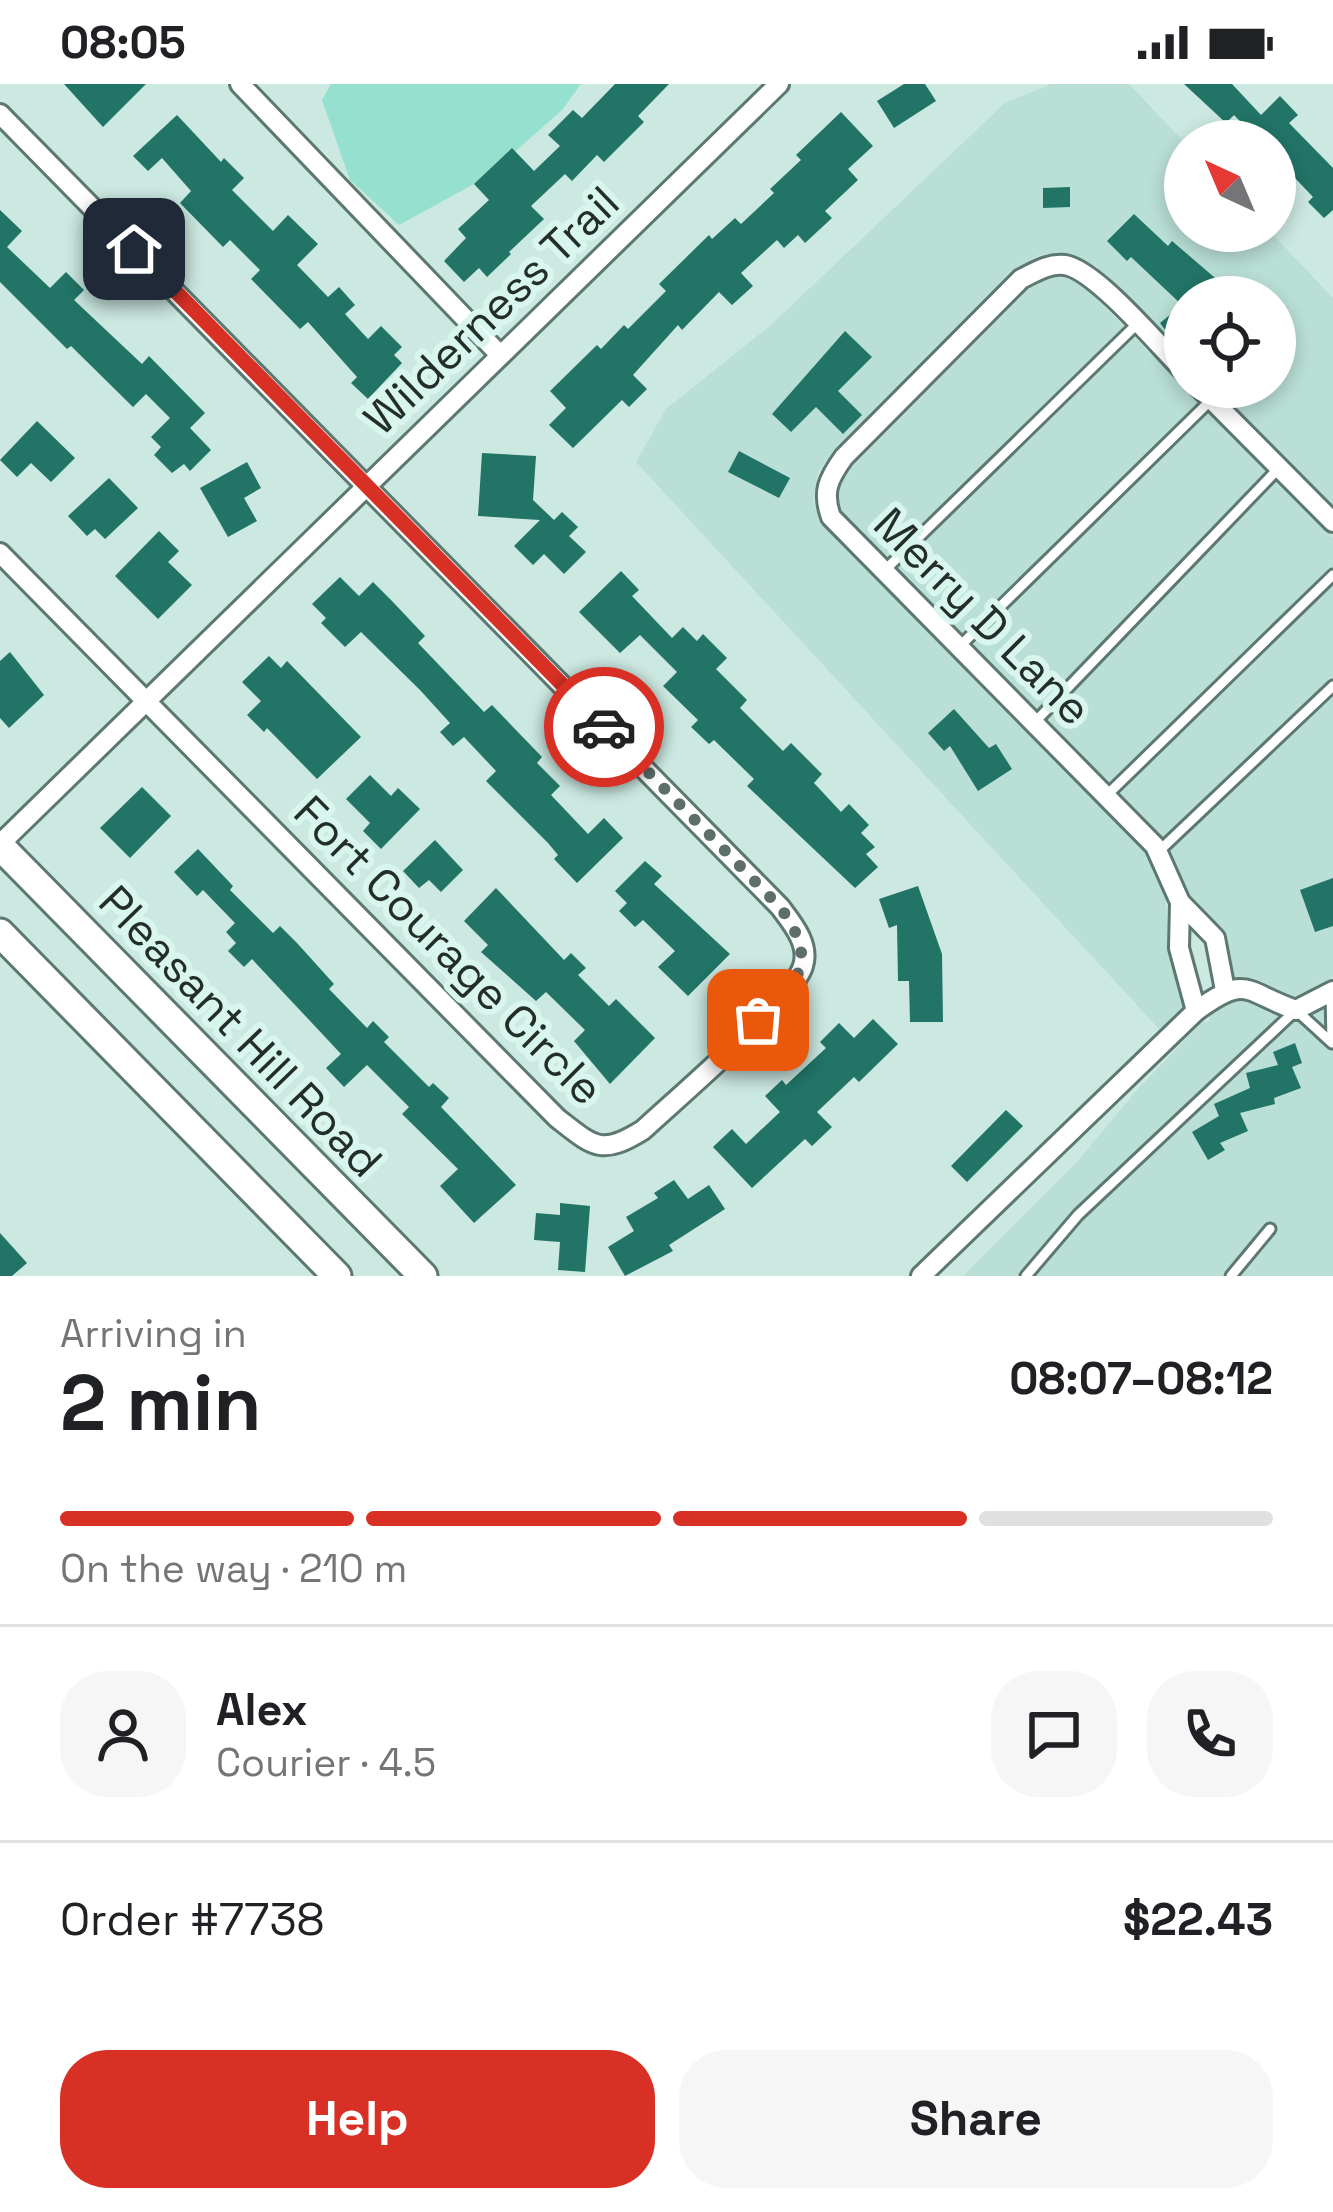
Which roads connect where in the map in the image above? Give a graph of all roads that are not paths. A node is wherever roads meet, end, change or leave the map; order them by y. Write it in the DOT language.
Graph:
graph roads {
  1 [pos="240,84"];
  2 [pos="779,84"];
  3 [pos="0,114"];
  4 [pos="1137,324"];
  5 [pos="1164,352"];
  6 [pos="500,355"];
  7 [pos="1191,408"];
  8 [pos="1221,408"];
  9 [pos="1279,468"];
  10 [pos="367,486"];
  11 [pos="1333,522"];
  12 [pos="0,553"];
  13 [pos="884,572"];
  14 [pos="1333,575"];
  15 [pos="959,647"];
  16 [pos="1333,686"];
  17 [pos="147,703"];
  18 [pos="1034,723"];
  19 [pos="1106,796"];
  20 [pos="0,845"];
  21 [pos="1158,852"];
  22 [pos="1180,902"];
  23 [pos="0,933"];
  24 [pos="1225,990"];
  25 [pos="1332,992"];
  26 [pos="1296,1010"];
  27 [pos="1196,1011"];
  28 [pos="1332,1043"];
  29 [pos="1270,1229"];
  30 [pos="337,1276"];
  31 [pos="423,1276"];
  32 [pos="921,1276"];
  33 [pos="1026,1276"];
  34 [pos="1231,1276"];
  1 -- 6 [label="street"];
  2 -- 6 [label="street, Wilderness Trail"];
  3 -- 10 [label="street"];
  4 -- 5 [label="street, Merry D Lane"];
  4 -- 13 [label="lane"];
  4 -- 13 [label="street, Merry D Lane"];
  6 -- 10 [label="street, Wilderness Trail"];
  7 -- 15 [label="lane"];
  8 -- 9 [label="street"];
  9 -- 11 [label="street"];
  9 -- 18 [label="lane"];
  10 -- 17 [label="street, Wilderness Trail"];
  10 -- 17 [label="street, Fort Courage Circle"];
  12 -- 17 [label="street"];
  13 -- 15 [label="street, Merry D Lane"];
  14 -- 19 [label="lane"];
  15 -- 18 [label="street, Merry D Lane"];
  16 -- 21 [label="lane"];
  17 -- 20 [label="street, Wilderness Trail"];
  18 -- 19 [label="street, Merry D Lane"];
  19 -- 21 [label="street, Merry D Lane"];
  20 -- 31 [label="main road, Pleasant Hill Road"];
  21 -- 22 [label="street, Merry D Lane"];
  22 -- 24 [label="street, Merry D Lane"];
  22 -- 27 [label="street, Merry D Lane"];
  23 -- 30 [label="main road"];
  24 -- 26 [label="street"];
  24 -- 27 [label="street"];
  25 -- 26 [label="street"];
  25 -- 28 [label="lane"];
  26 -- 28 [label="lane"];
  26 -- 33 [label="lane"];
  27 -- 32 [label="street"];
  29 -- 34 [label="lane"];
}
